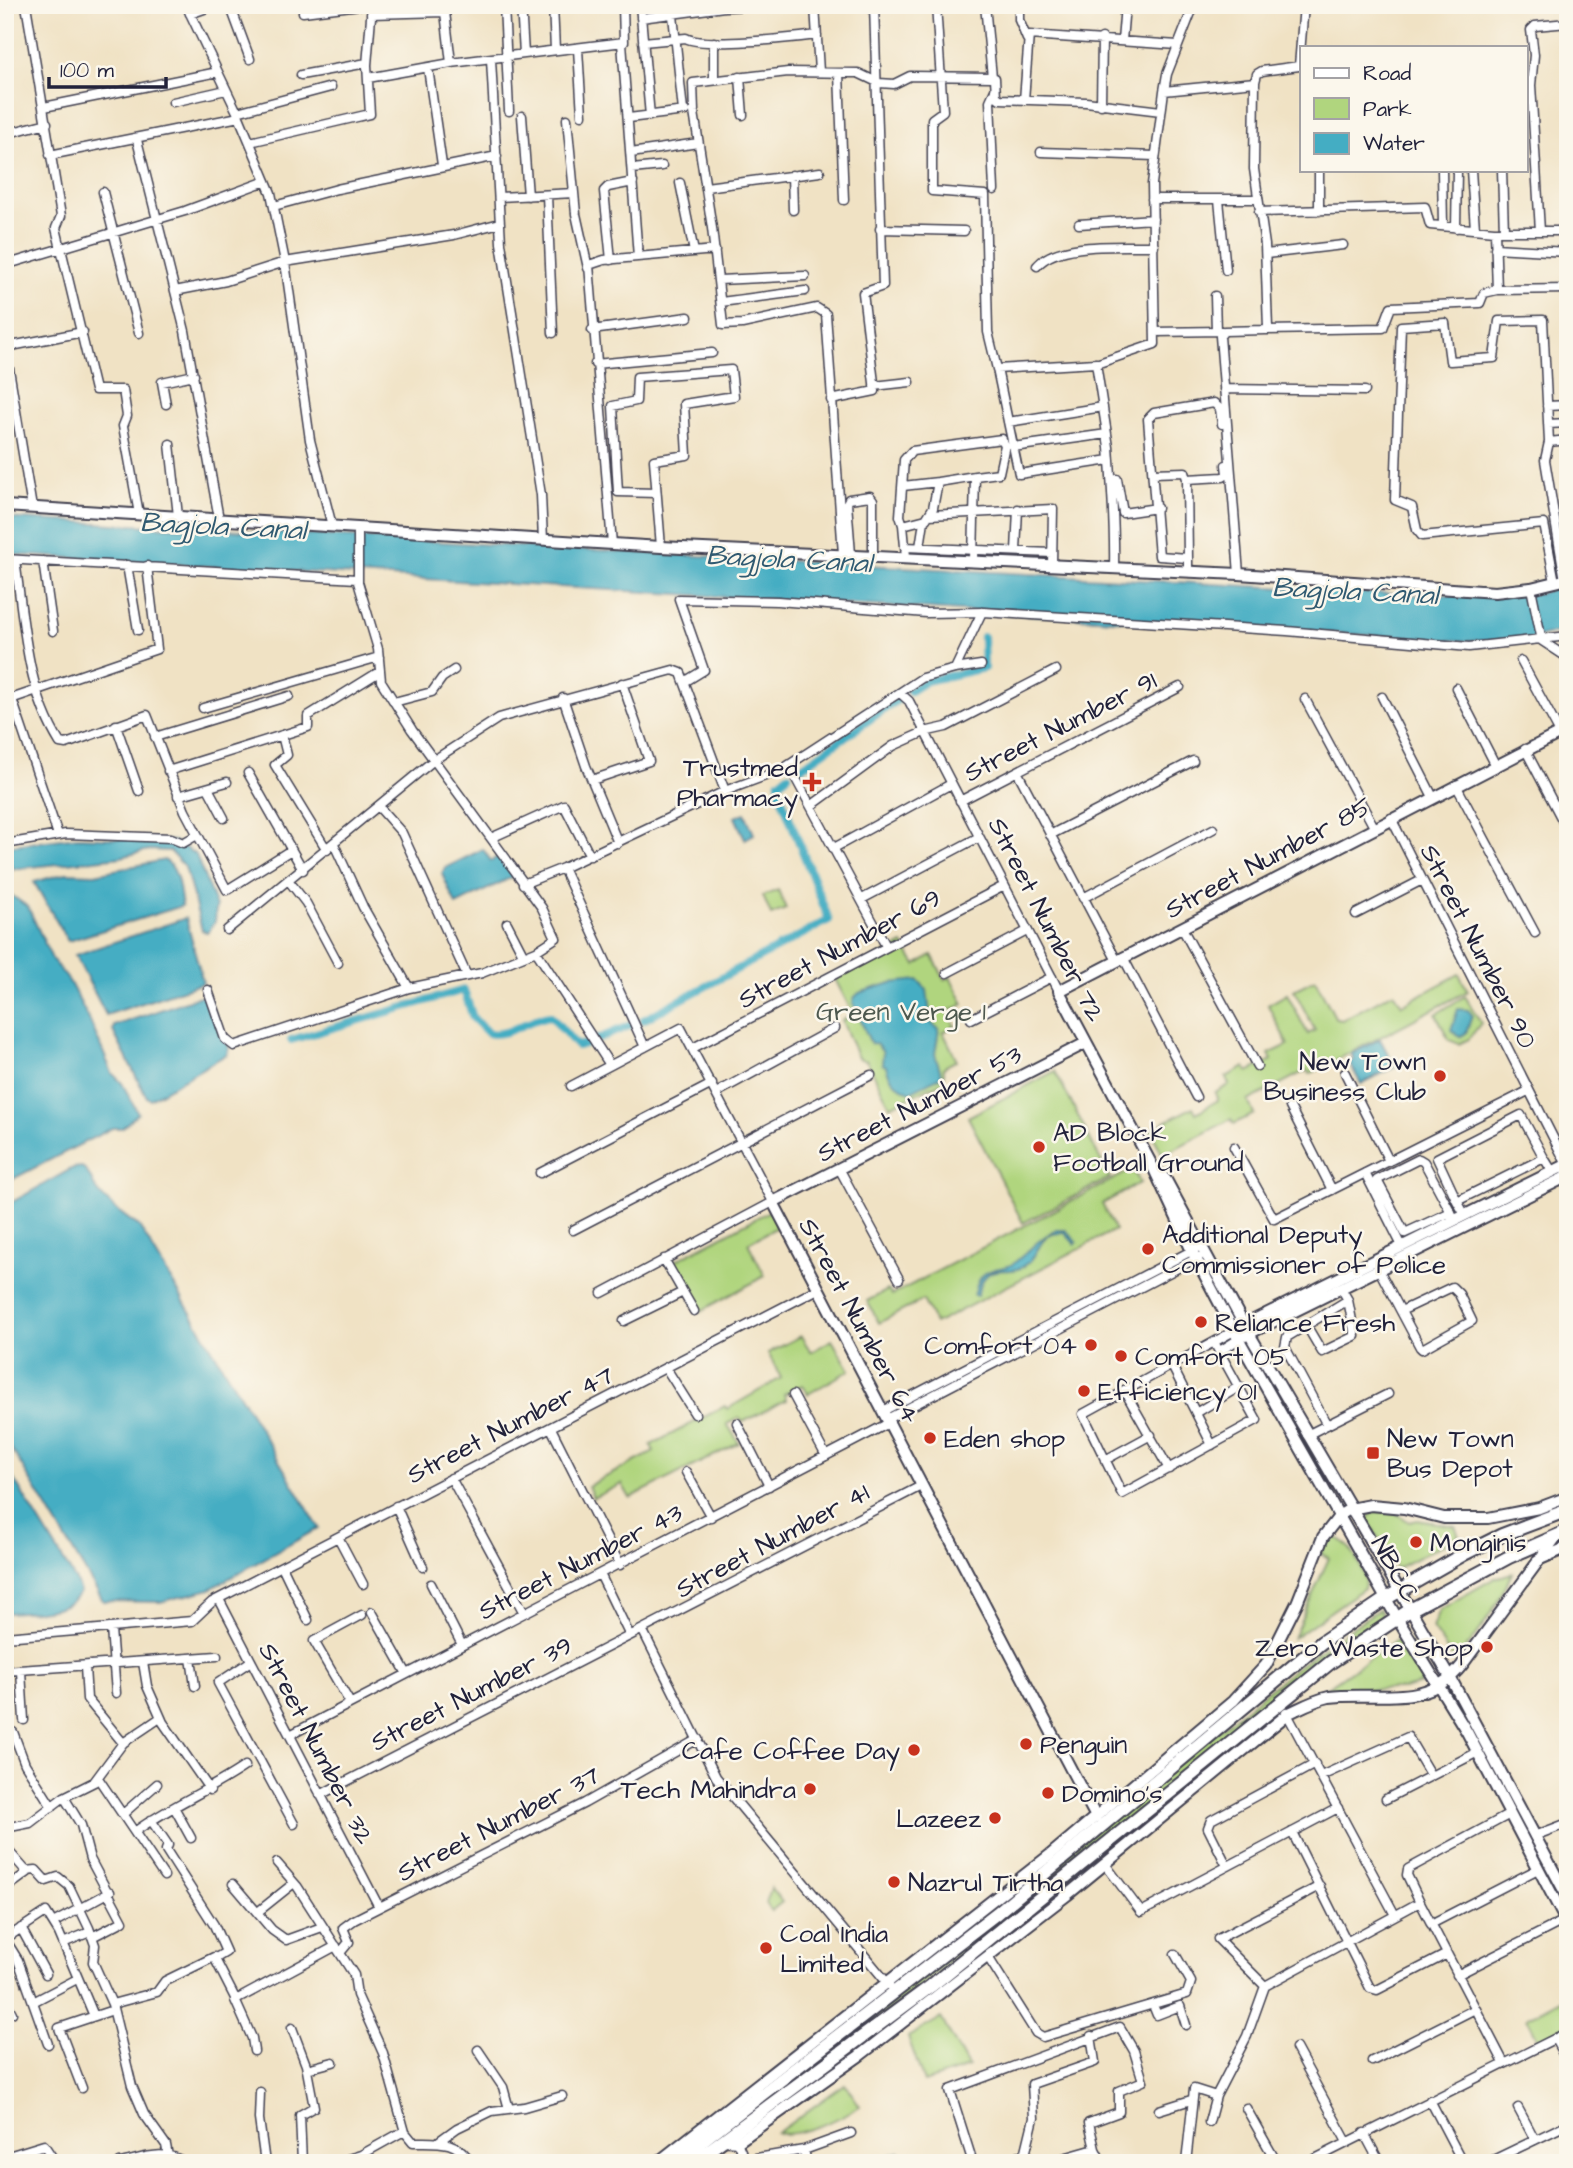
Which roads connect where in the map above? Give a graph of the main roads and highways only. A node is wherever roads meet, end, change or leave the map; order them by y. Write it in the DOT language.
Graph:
graph roads {
  1 [pos="1568,1510"];
  2 [pos="1563,1533"];
  3 [pos="674,2163"];
  4 [pos="692,2163"];
  1 -- 3 [label="main road"];
  2 -- 4 [label="main road"];
}
